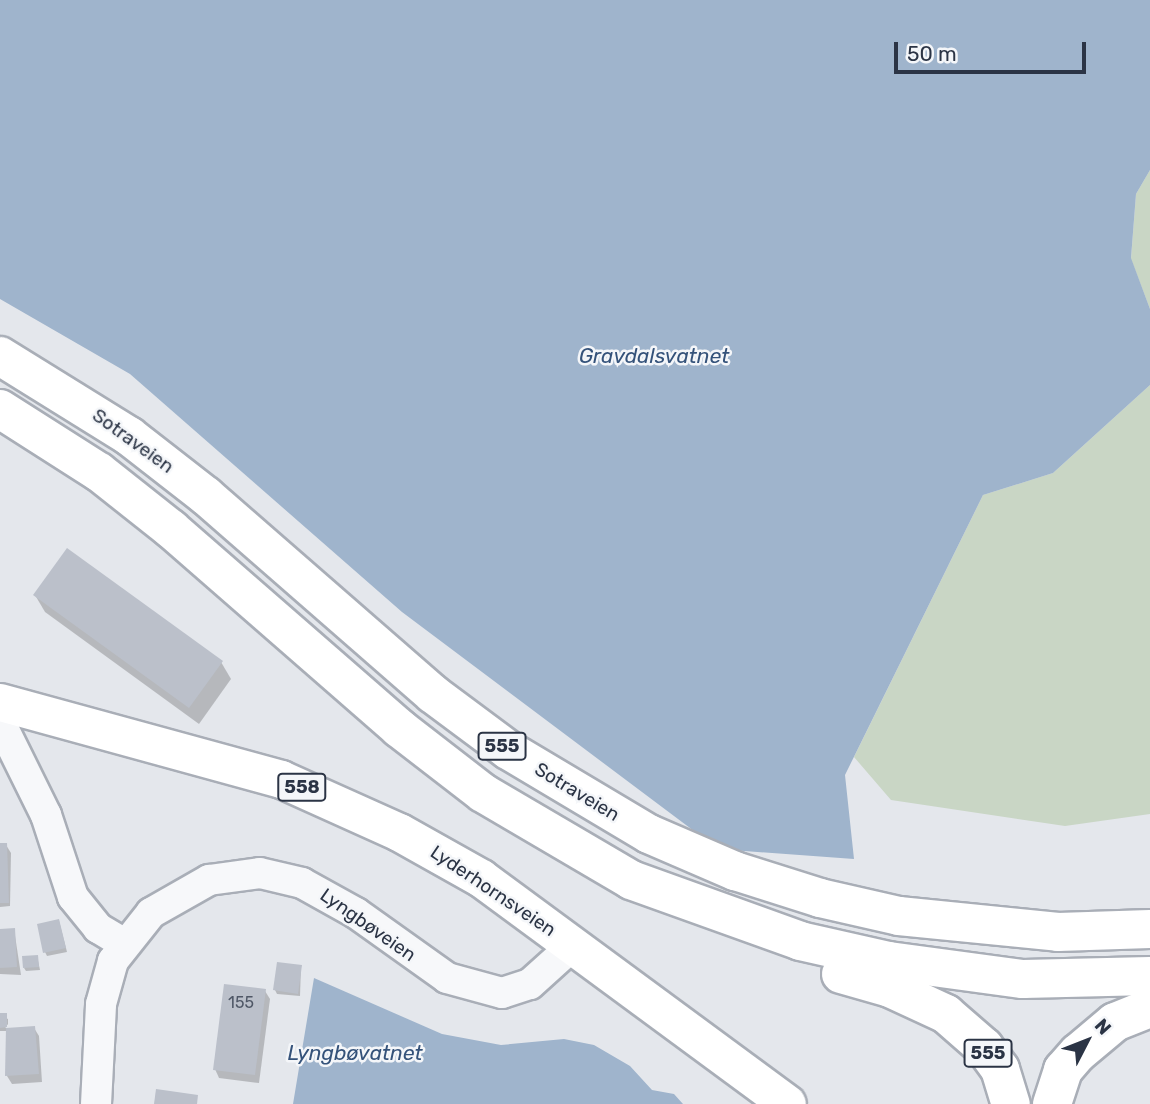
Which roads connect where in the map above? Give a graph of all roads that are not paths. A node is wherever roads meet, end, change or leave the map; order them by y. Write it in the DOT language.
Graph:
graph roads {
  1 [pos="0,356"];
  2 [pos="0,409"];
  3 [pos="0,702"];
  4 [pos="5,731"];
  5 [pos="0,771"];
  6 [pos="46,815"];
  7 [pos="631,880"];
  8 [pos="1150,924"];
  9 [pos="1150,929"];
  10 [pos="1099,932"];
  11 [pos="123,943"];
  12 [pos="572,946"];
  13 [pos="1150,976"];
  14 [pos="1150,1009"];
  15 [pos="96,1104"];
  16 [pos="787,1104"];
  17 [pos="1011,1104"];
  18 [pos="1052,1104"];
  1 -- 10 [label="highway, Sotraveien / 555"];
  2 -- 7 [label="highway, 555"];
  3 -- 12 [label="main road, Lyderhornsveien / 558"];
  4 -- 6 [label="street"];
  5 -- 6 [label="street"];
  6 -- 11 [label="street"];
  7 -- 13 [label="highway, 555"];
  7 -- 17 [label="highway, 555"];
  8 -- 10 [label="highway, 555"];
  9 -- 10 [label="highway, Sotraveien / 555"];
  11 -- 12 [label="street, Lyngbøveien"];
  11 -- 15 [label="street, Lyngbøveien"];
  12 -- 16 [label="main road, Lyderhornsveien / 558"];
  14 -- 18 [label="highway"];
}
